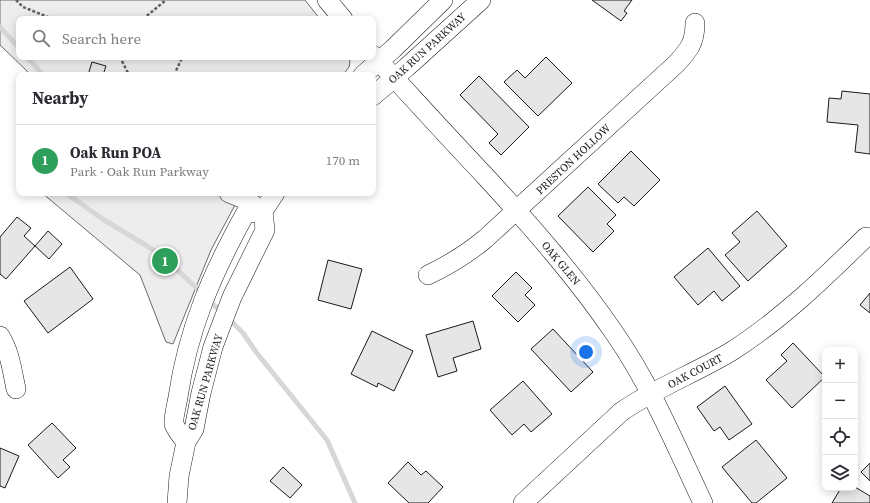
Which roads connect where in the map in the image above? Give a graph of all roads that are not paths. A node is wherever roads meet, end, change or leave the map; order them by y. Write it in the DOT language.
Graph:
graph roads {
  1 [pos="327,0"];
  2 [pos="443,0"];
  3 [pos="481,0"];
  4 [pos="340,16"];
  5 [pos="695,23"];
  6 [pos="376,58"];
  7 [pos="374,60"];
  8 [pos="365,72"];
  9 [pos="394,78"];
  10 [pos="376,93"];
  11 [pos="236,196"];
  12 [pos="273,196"];
  13 [pos="262,211"];
  14 [pos="517,211"];
  15 [pos="866,237"];
  16 [pos="428,275"];
  17 [pos="0,336"];
  18 [pos="16,389"];
  19 [pos="650,394"];
  20 [pos="186,442"];
  21 [pos="177,503"];
  22 [pos="523,503"];
  23 [pos="703,503"];
  1 -- 4 [label="street"];
  2 -- 6 [label="street, OAK RUN PARKWAY"];
  3 -- 9 [label="street, OAK RUN PARKWAY"];
  5 -- 14 [label="street, PRESTON HOLLOW"];
  6 -- 9 [label="street, OAK GLEN"];
  7 -- 8 [label="street, OAK RUN PARKWAY"];
  9 -- 10 [label="street, OAK RUN PARKWAY"];
  9 -- 14 [label="street, OAK GLEN"];
  11 -- 13 [label="street"];
  12 -- 13 [label="street"];
  13 -- 20 [label="street, OAK RUN PARKWAY"];
  13 -- 20 [label="street, OAK RUN PARKWAY"];
  14 -- 16 [label="street, PRESTON HOLLOW"];
  14 -- 19 [label="street, OAK GLEN"];
  15 -- 19 [label="street, OAK COURT"];
  17 -- 18 [label="street"];
  19 -- 22 [label="street, OAK COURT"];
  19 -- 23 [label="street, OAK GLEN"];
  20 -- 21 [label="street, OAK RUN PARKWAY"];
}
